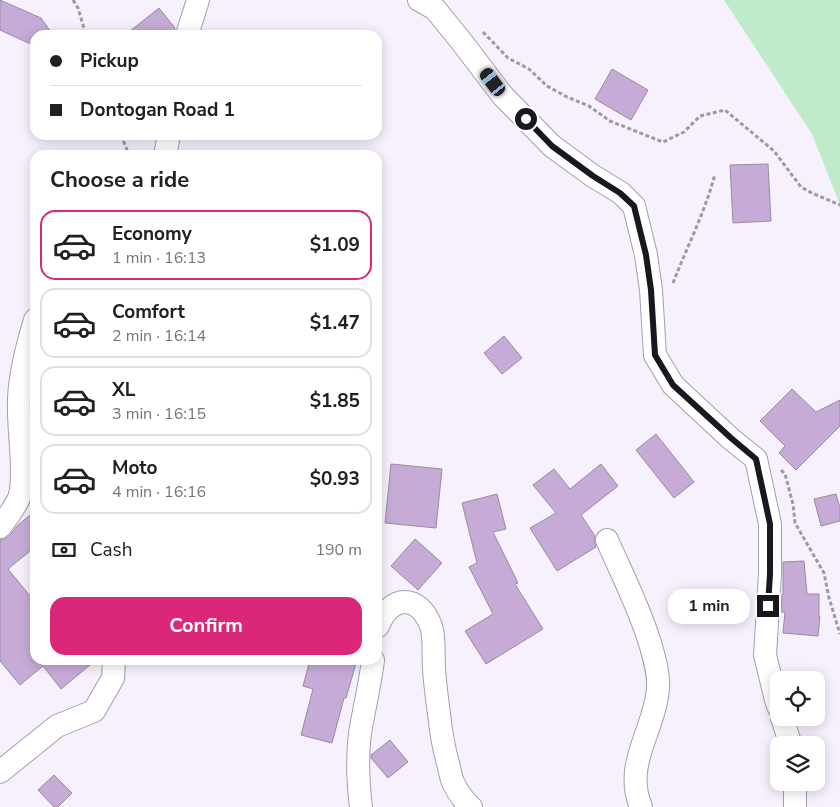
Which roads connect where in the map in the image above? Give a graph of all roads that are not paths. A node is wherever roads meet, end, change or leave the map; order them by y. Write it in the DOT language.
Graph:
graph roads {
  1 [pos="198,0"];
  2 [pos="419,0"];
  3 [pos="189,30"];
  4 [pos="30,337"];
  5 [pos="0,527"];
  6 [pos="607,540"];
  7 [pos="382,616"];
  8 [pos="114,665"];
  9 [pos="372,665"];
  10 [pos="770,675"];
  11 [pos="0,772"];
  12 [pos="795,791"];
  13 [pos="361,807"];
  14 [pos="471,807"];
  15 [pos="641,807"];
  16 [pos="795,807"];
  1 -- 3 [label="street"];
  2 -- 10 [label="street"];
  4 -- 5 [label="street"];
  6 -- 15 [label="street"];
  7 -- 14 [label="street"];
  8 -- 11 [label="street"];
  9 -- 13 [label="street"];
  12 -- 16 [label="street"];
}
